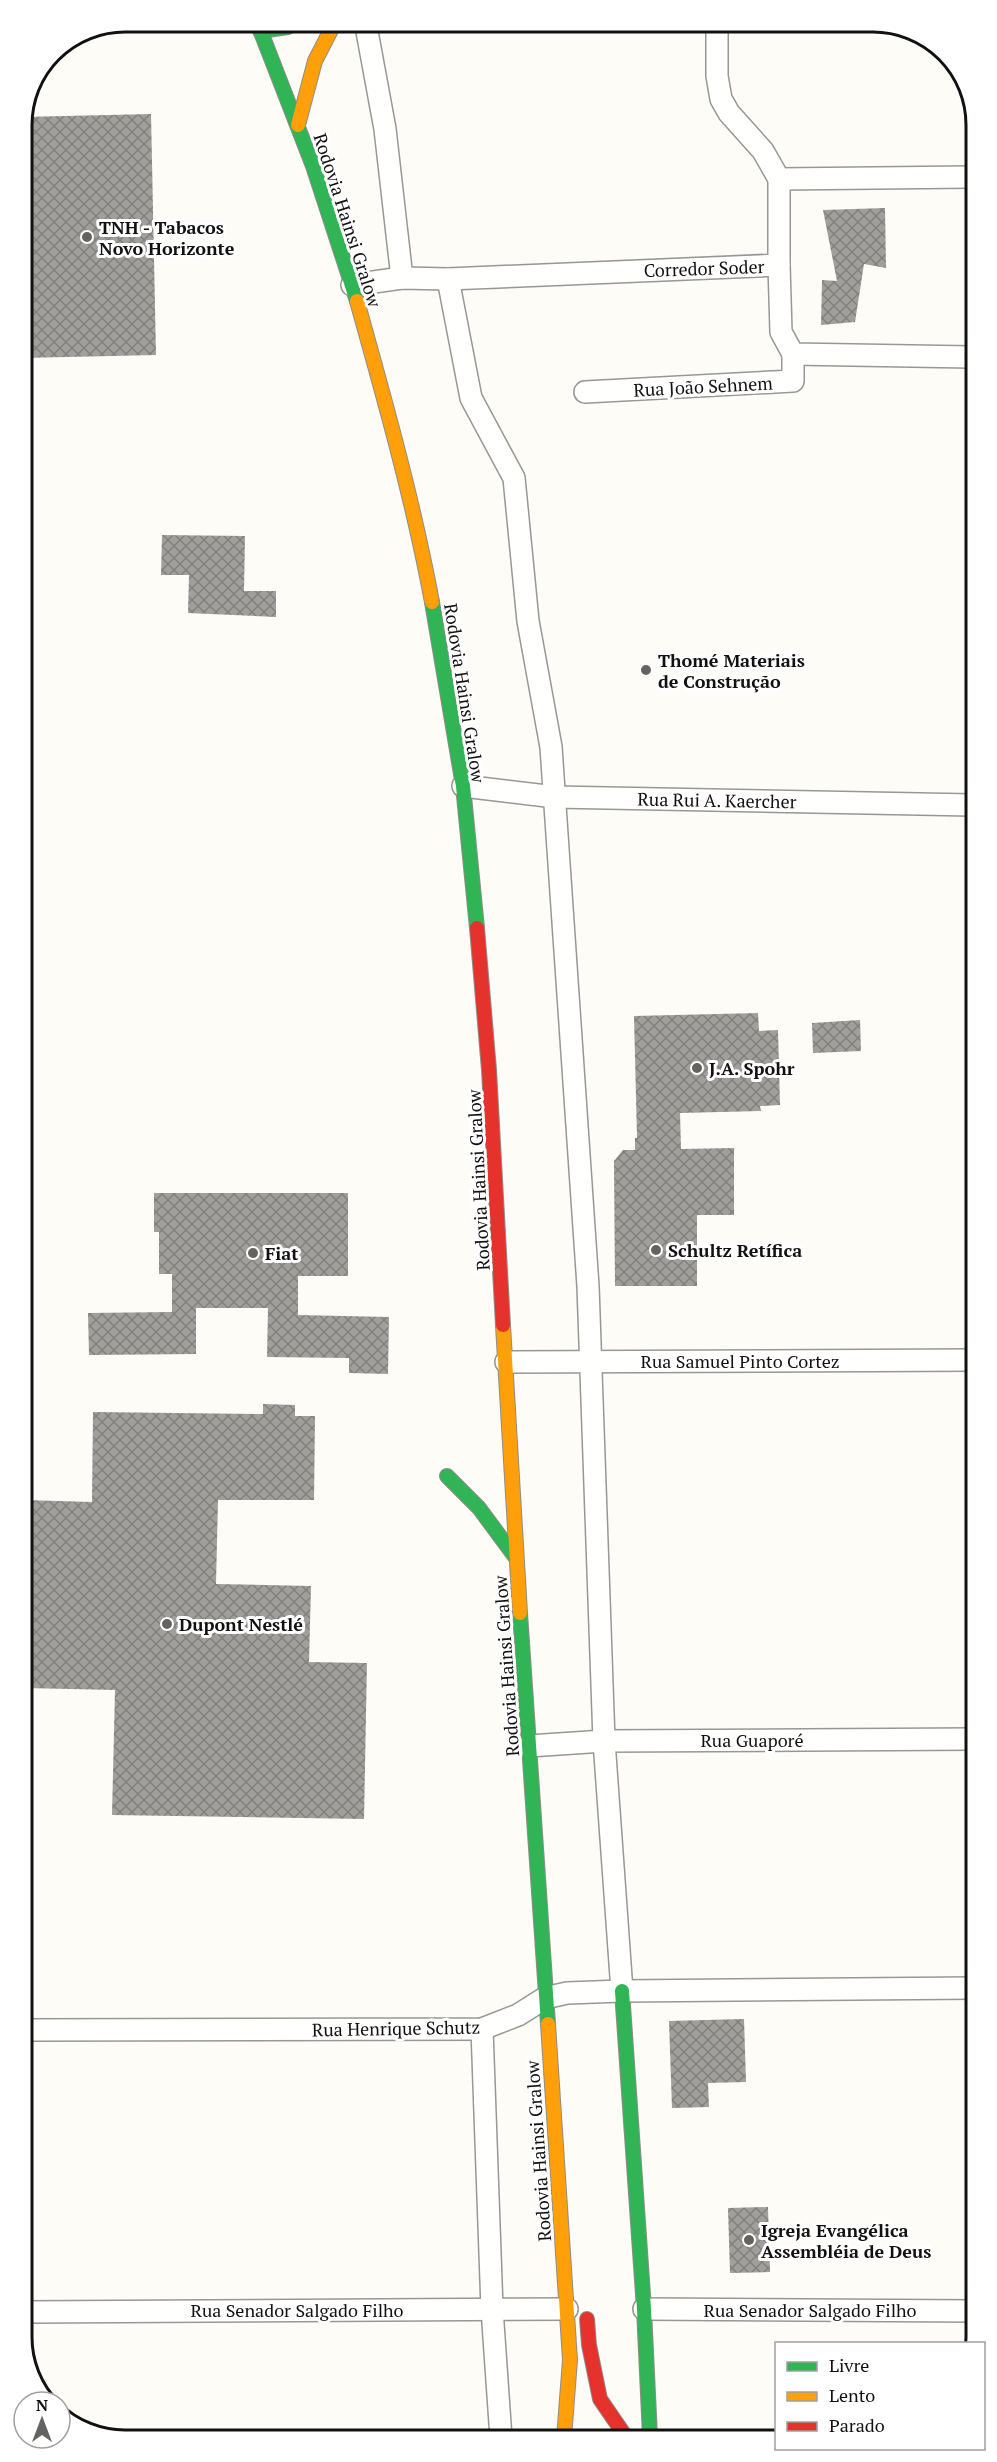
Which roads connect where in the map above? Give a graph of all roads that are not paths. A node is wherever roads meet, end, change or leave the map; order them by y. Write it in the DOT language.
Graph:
graph roads {
  1 [pos="261,32"];
  2 [pos="329,32"];
  3 [pos="367,32"];
  4 [pos="717,32"];
  5 [pos="298,125"];
  6 [pos="966,177"];
  7 [pos="779,178"];
  8 [pos="779,265"];
  9 [pos="402,278"];
  10 [pos="448,279"];
  11 [pos="352,285"];
  12 [pos="793,354"];
  13 [pos="966,357"];
  14 [pos="585,392"];
  15 [pos="463,786"];
  16 [pos="555,797"];
  17 [pos="966,805"];
  18 [pos="966,1360"];
  19 [pos="590,1361"];
  20 [pos="506,1362"];
  21 [pos="447,1476"];
  22 [pos="516,1558"];
  23 [pos="966,1738"];
  24 [pos="604,1741"];
  25 [pos="529,1746"];
  26 [pos="966,1988"];
  27 [pos="622,1990"];
  28 [pos="545,1998"];
  29 [pos="482,2029"];
  30 [pos="32,2030"];
  31 [pos="557,2170"];
  32 [pos="576,2239"];
  33 [pos="492,2309"];
  34 [pos="577,2309"];
  35 [pos="644,2309"];
  36 [pos="966,2311"];
  37 [pos="32,2312"];
  38 [pos="570,2360"];
  39 [pos="500,2430"];
  40 [pos="565,2430"];
  41 [pos="575,2430"];
  42 [pos="621,2430"];
  43 [pos="650,2430"];
  1 -- 5 [label="main road, Rodovia Hainsi Gralow"];
  2 -- 5 [label="main road"];
  3 -- 9 [label="street"];
  4 -- 7 [label="street"];
  5 -- 11 [label="main road, Rodovia Hainsi Gralow"];
  6 -- 7 [label="street"];
  7 -- 8 [label="street, Corredor Soder"];
  8 -- 10 [label="street, Corredor Soder"];
  8 -- 12 [label="street, Rua João Sehnem"];
  9 -- 10 [label="street, Corredor Soder"];
  9 -- 11 [label="street, Corredor Soder"];
  10 -- 16 [label="street"];
  11 -- 15 [label="main road, Rodovia Hainsi Gralow"];
  12 -- 13 [label="street, Rua João Sehnem"];
  12 -- 14 [label="street, Rua João Sehnem"];
  15 -- 16 [label="street, Rua Rui A. Kaercher"];
  15 -- 20 [label="main road, Rodovia Hainsi Gralow"];
  16 -- 17 [label="street, Rua Rui A. Kaercher"];
  16 -- 19 [label="street"];
  18 -- 19 [label="street, Rua Samuel Pinto Cortez"];
  19 -- 20 [label="street, Rua Samuel Pinto Cortez"];
  19 -- 24 [label="street"];
  20 -- 22 [label="main road, Rodovia Hainsi Gralow"];
  21 -- 22 [label="main road"];
  22 -- 25 [label="main road, Rodovia Hainsi Gralow"];
  23 -- 24 [label="street, Rua Guaporé"];
  24 -- 25 [label="street, Rua Guaporé"];
  24 -- 27 [label="street"];
  25 -- 28 [label="main road, Rodovia Hainsi Gralow"];
  26 -- 27 [label="street, Rua Henrique Schutz"];
  27 -- 28 [label="street, Rua Henrique Schutz"];
  27 -- 35 [label="main road"];
  28 -- 29 [label="street, Rua Henrique Schutz"];
  28 -- 31 [label="main road, Rodovia Hainsi Gralow"];
  29 -- 30 [label="street, Rua Henrique Schutz"];
  29 -- 33 [label="street"];
  31 -- 32 [label="main road"];
  31 -- 34 [label="main road, Rodovia Hainsi Gralow"];
  33 -- 34 [label="street, Rua Senador Salgado Filho"];
  33 -- 37 [label="street, Rua Senador Salgado Filho"];
  33 -- 39 [label="street"];
  34 -- 38 [label="main road, Rodovia Hainsi Gralow"];
  34 -- 42 [label="main road"];
  35 -- 36 [label="street, Rua Senador Salgado Filho"];
  35 -- 43 [label="main road"];
  38 -- 40 [label="main road, Rodovia Hainsi Gralow"];
  38 -- 41 [label="main road, Rodovia Hainsi Gralow"];
}
